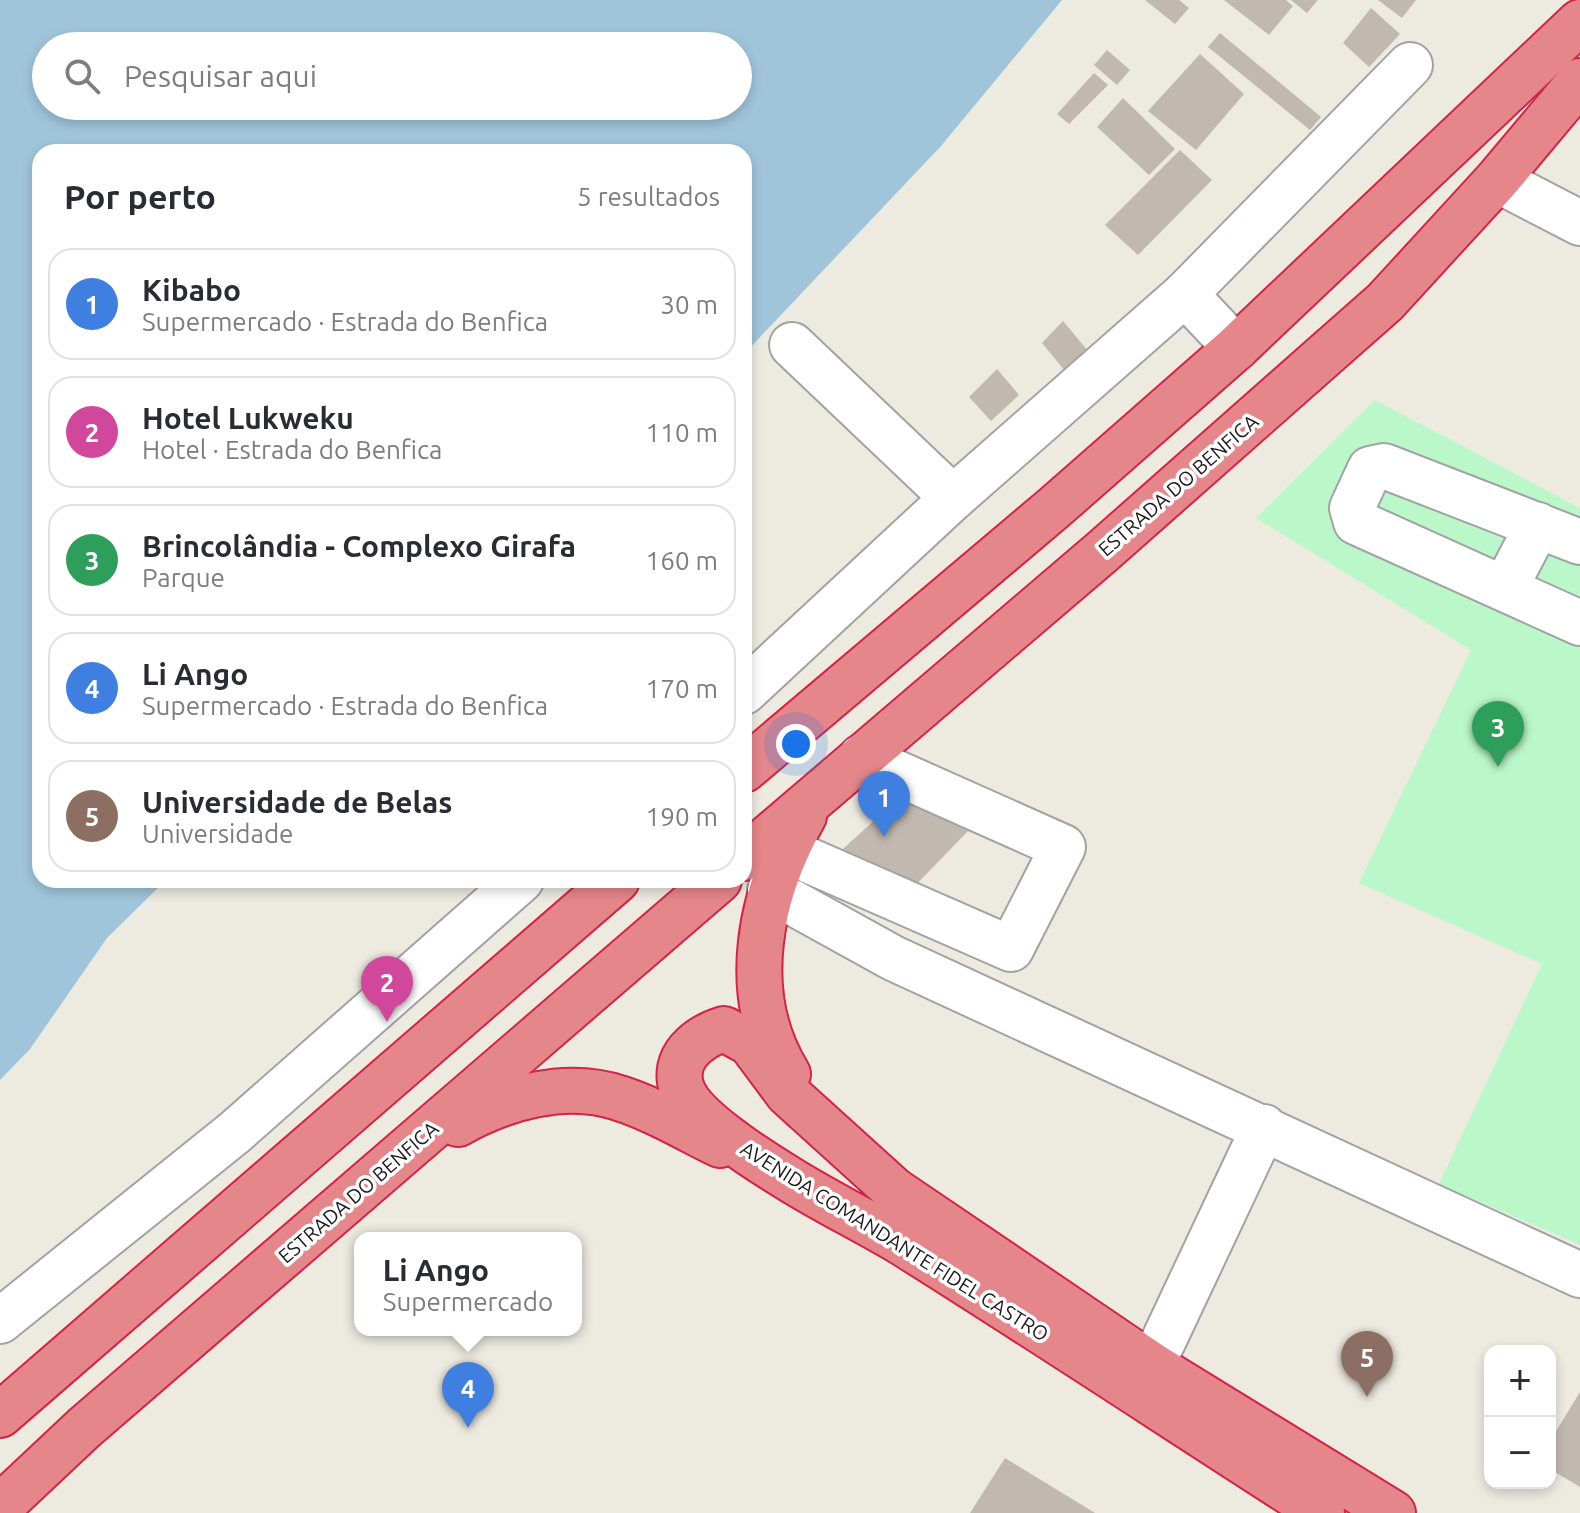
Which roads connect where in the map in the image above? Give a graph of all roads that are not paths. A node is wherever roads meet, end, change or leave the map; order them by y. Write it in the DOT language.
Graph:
graph roads {
  1 [pos="1580,22"];
  2 [pos="1410,65"];
  3 [pos="1580,81"];
  4 [pos="1497,180"];
  5 [pos="1580,223"];
  6 [pos="1185,294"];
  7 [pos="792,345"];
  8 [pos="1236,348"];
  9 [pos="953,498"];
  10 [pos="1538,525"];
  11 [pos="1580,542"];
  12 [pos="1505,588"];
  13 [pos="1580,623"];
  14 [pos="752,685"];
  15 [pos="861,757"];
  16 [pos="752,763"];
  17 [pos="766,866"];
  18 [pos="512,888"];
  19 [pos="608,888"];
  20 [pos="710,888"];
  21 [pos="816,1120"];
  22 [pos="1264,1127"];
  23 [pos="397,1159"];
  24 [pos="781,1175"];
  25 [pos="1580,1275"];
  26 [pos="0,1321"];
  27 [pos="1152,1365"];
  28 [pos="0,1415"];
  29 [pos="0,1507"];
  30 [pos="1322,1513"];
  31 [pos="1393,1513"];
  1 -- 8 [label="highway"];
  2 -- 6 [label="street"];
  3 -- 4 [label="highway, ESTRADA DO BENFICA"];
  4 -- 5 [label="street"];
  4 -- 15 [label="highway, ESTRADA DO BENFICA"];
  6 -- 8 [label="street"];
  6 -- 9 [label="street"];
  7 -- 9 [label="street"];
  8 -- 16 [label="highway"];
  9 -- 14 [label="street"];
  10 -- 11 [label="street"];
  10 -- 12 [label="street"];
  10 -- 12 [label="street"];
  12 -- 13 [label="street"];
  15 -- 17 [label="highway, ESTRADA DO BENFICA"];
  15 -- 17 [label="street"];
  17 -- 21 [label="highway"];
  17 -- 22 [label="street"];
  18 -- 26 [label="street"];
  19 -- 28 [label="highway"];
  20 -- 23 [label="highway, ESTRADA DO BENFICA"];
  21 -- 24 [label="highway, AVENIDA COMANDANTE FIDEL CASTRO"];
  21 -- 27 [label="highway, AVENIDA COMANDANTE FIDEL CASTRO"];
  22 -- 25 [label="street"];
  22 -- 27 [label="street"];
  23 -- 24 [label="highway"];
  23 -- 29 [label="highway, ESTRADA DO BENFICA"];
  24 -- 30 [label="highway, AVENIDA COMANDANTE FIDEL CASTRO"];
  27 -- 31 [label="highway, AVENIDA COMANDANTE FIDEL CASTRO"];
}
